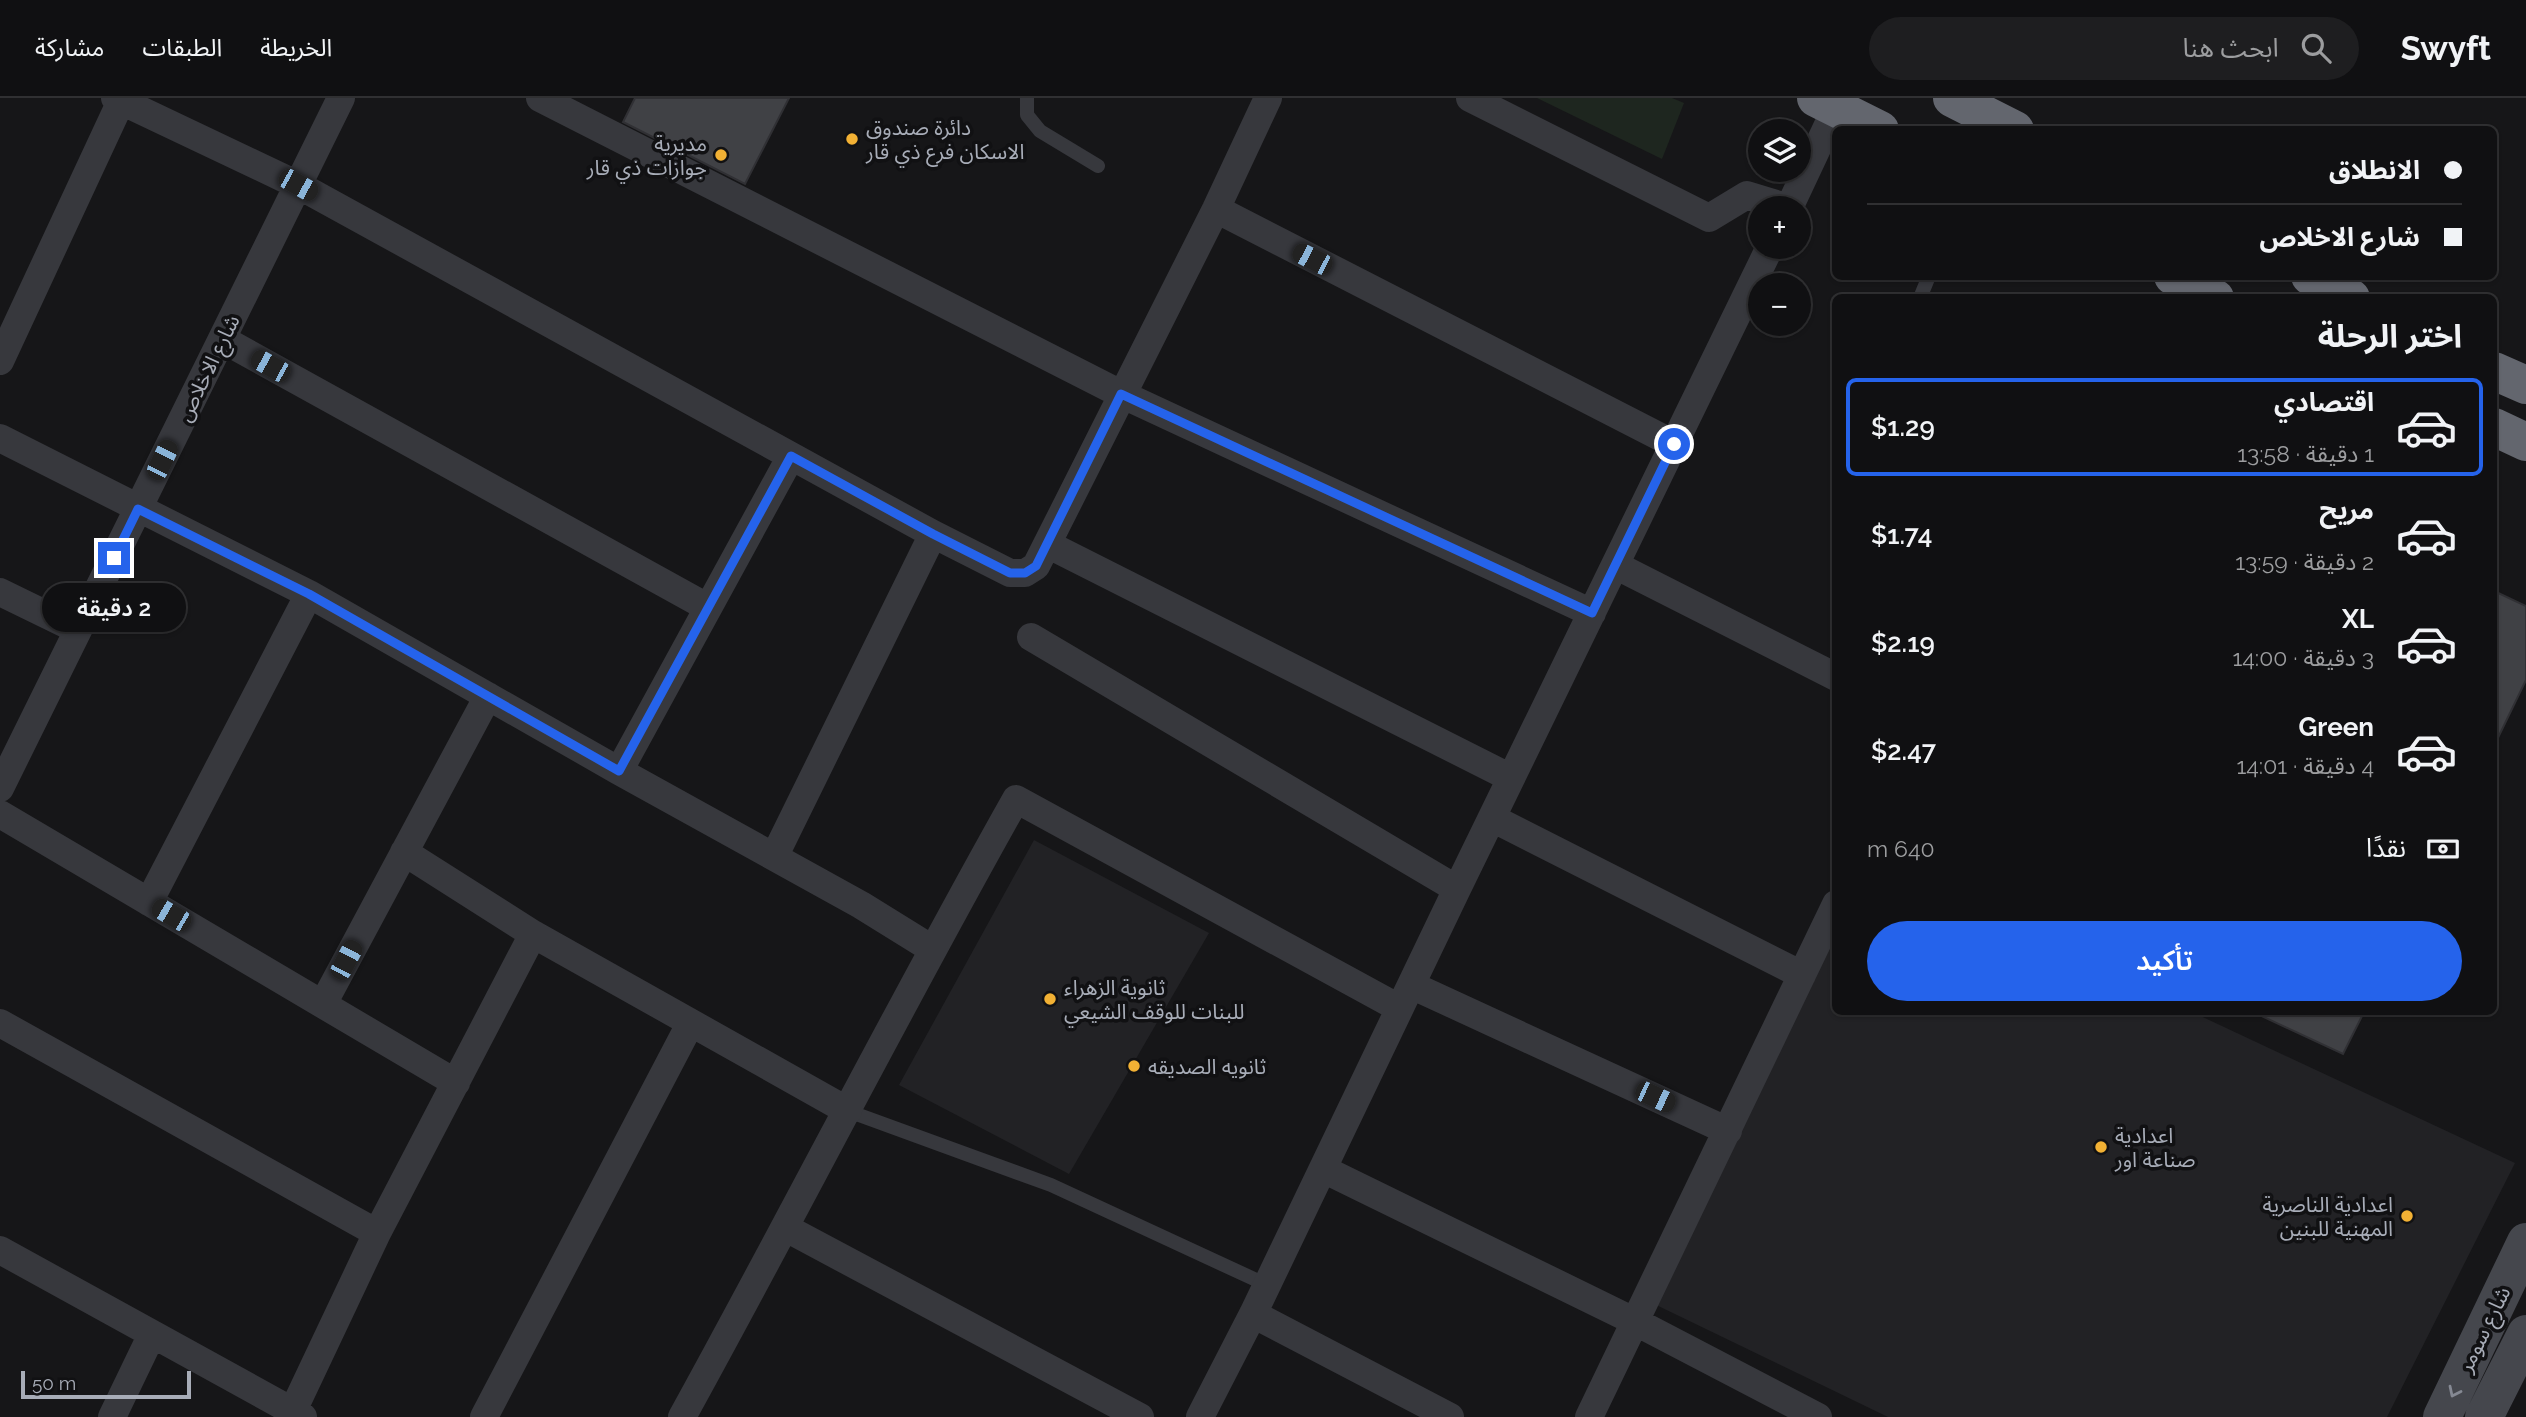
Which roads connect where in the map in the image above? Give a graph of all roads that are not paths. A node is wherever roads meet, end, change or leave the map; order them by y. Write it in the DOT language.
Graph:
graph roads {
  1 [pos="341,98"];
  2 [pos="540,98"];
  3 [pos="1027,98"];
  4 [pos="1268,98"];
  5 [pos="1470,98"];
  6 [pos="1952,98"];
  7 [pos="118,100"];
  8 [pos="1826,103"];
  9 [pos="1872,126"];
  10 [pos="2007,126"];
  11 [pos="1098,166"];
  12 [pos="298,185"];
  13 [pos="1749,196"];
  14 [pos="1793,196"];
  15 [pos="1216,209"];
  16 [pos="1764,259"];
  17 [pos="2181,280"];
  18 [pos="2317,280"];
  19 [pos="2208,294"];
  20 [pos="2343,294"];
  21 [pos="222,339"];
  22 [pos="0,361"];
  23 [pos="2497,372"];
  24 [pos="2526,386"];
  25 [pos="1121,394"];
  26 [pos="2497,428"];
  27 [pos="0,438"];
  28 [pos="2526,442"];
  29 [pos="1674,444"];
  30 [pos="791,456"];
  31 [pos="138,509"];
  32 [pos="933,534"];
  33 [pos="1047,544"];
  34 [pos="1615,565"];
  35 [pos="0,592"];
  36 [pos="309,594"];
  37 [pos="707,607"];
  38 [pos="1592,613"];
  39 [pos="78,630"];
  40 [pos="1031,637"];
  41 [pos="1832,675"];
  42 [pos="488,696"];
  43 [pos="619,771"];
  44 [pos="1511,778"];
  45 [pos="0,788"];
  46 [pos="0,814"];
  47 [pos="1492,818"];
  48 [pos="404,852"];
  49 [pos="774,857"];
  50 [pos="1457,889"];
  51 [pos="149,902"];
  52 [pos="1832,912"];
  53 [pos="533,934"];
  54 [pos="932,949"];
  55 [pos="1802,975"];
  56 [pos="1405,997"];
  57 [pos="323,1004"];
  58 [pos="0,1023"];
  59 [pos="690,1024"];
  60 [pos="456,1083"];
  61 [pos="848,1111"];
  62 [pos="1728,1131"];
  63 [pos="1323,1168"];
  64 [pos="786,1228"];
  65 [pos="377,1233"];
  66 [pos="2526,1242"];
  67 [pos="0,1250"];
  68 [pos="1267,1285"];
  69 [pos="1253,1314"];
  70 [pos="1636,1322"];
  71 [pos="152,1334"];
  72 [pos="2526,1334"];
  73 [pos="1782,1409"];
  74 [pos="295,1415"];
  75 [pos="112,1417"];
  76 [pos="484,1417"];
  77 [pos="682,1417"];
  78 [pos="1140,1417"];
  79 [pos="1200,1417"];
  80 [pos="1450,1417"];
  81 [pos="1589,1417"];
  82 [pos="1818,1417"];
  83 [pos="2442,1417"];
  84 [pos="2484,1417"];
  1 -- 12 [label="street, شارع الاخلاص"];
  2 -- 25 [label="street"];
  3 -- 11 [label="lane"];
  4 -- 15 [label="street"];
  5 -- 13 [label="street"];
  6 -- 10 [label="highway"];
  7 -- 12 [label="street"];
  7 -- 22 [label="street"];
  8 -- 9 [label="highway"];
  8 -- 14 [label="street"];
  12 -- 21 [label="street, شارع الاخلاص"];
  12 -- 30 [label="street"];
  15 -- 25 [label="street"];
  15 -- 29 [label="street"];
  16 -- 29 [label="street"];
  17 -- 19 [label="highway"];
  18 -- 20 [label="highway"];
  21 -- 31 [label="street, شارع الاخلاص"];
  21 -- 37 [label="street"];
  23 -- 24 [label="highway"];
  25 -- 33 [label="street"];
  25 -- 38 [label="street"];
  26 -- 28 [label="highway"];
  27 -- 31 [label="street"];
  29 -- 34 [label="street"];
  30 -- 32 [label="street"];
  30 -- 37 [label="street"];
  31 -- 36 [label="street"];
  31 -- 39 [label="street, شارع الاخلاص"];
  32 -- 33 [label="street"];
  32 -- 49 [label="street"];
  33 -- 44 [label="street"];
  34 -- 38 [label="street"];
  34 -- 41 [label="street"];
  35 -- 39 [label="street"];
  36 -- 42 [label="street"];
  36 -- 51 [label="street"];
  37 -- 43 [label="street"];
  38 -- 44 [label="street"];
  39 -- 45 [label="street, شارع الاخلاص"];
  40 -- 50 [label="street"];
  42 -- 43 [label="street"];
  42 -- 48 [label="street"];
  43 -- 49 [label="street"];
  44 -- 47 [label="street"];
  46 -- 51 [label="street"];
  47 -- 50 [label="street"];
  47 -- 55 [label="street"];
  48 -- 53 [label="street"];
  48 -- 57 [label="street"];
  49 -- 54 [label="street"];
  50 -- 56 [label="street"];
  51 -- 57 [label="street"];
  52 -- 55 [label="street"];
  53 -- 59 [label="street"];
  53 -- 60 [label="street"];
  54 -- 56 [label="street"];
  54 -- 61 [label="street"];
  55 -- 62 [label="street"];
  56 -- 62 [label="street"];
  56 -- 63 [label="street"];
  57 -- 60 [label="street"];
  58 -- 65 [label="street"];
  59 -- 61 [label="street"];
  59 -- 76 [label="street"];
  60 -- 65 [label="street"];
  61 -- 64 [label="street"];
  61 -- 68 [label="lane"];
  62 -- 70 [label="street"];
  63 -- 68 [label="street"];
  63 -- 70 [label="street"];
  64 -- 77 [label="street"];
  64 -- 78 [label="street"];
  65 -- 74 [label="street"];
  66 -- 83 [label="main road, شارع سومر, one-way"];
  67 -- 71 [label="street"];
  68 -- 69 [label="street"];
  69 -- 79 [label="street"];
  69 -- 80 [label="street"];
  70 -- 73 [label="street"];
  70 -- 81 [label="street"];
  71 -- 74 [label="street"];
  71 -- 75 [label="street"];
  72 -- 84 [label="main road, شارع سومر"];
  73 -- 82 [label="street"];
}
